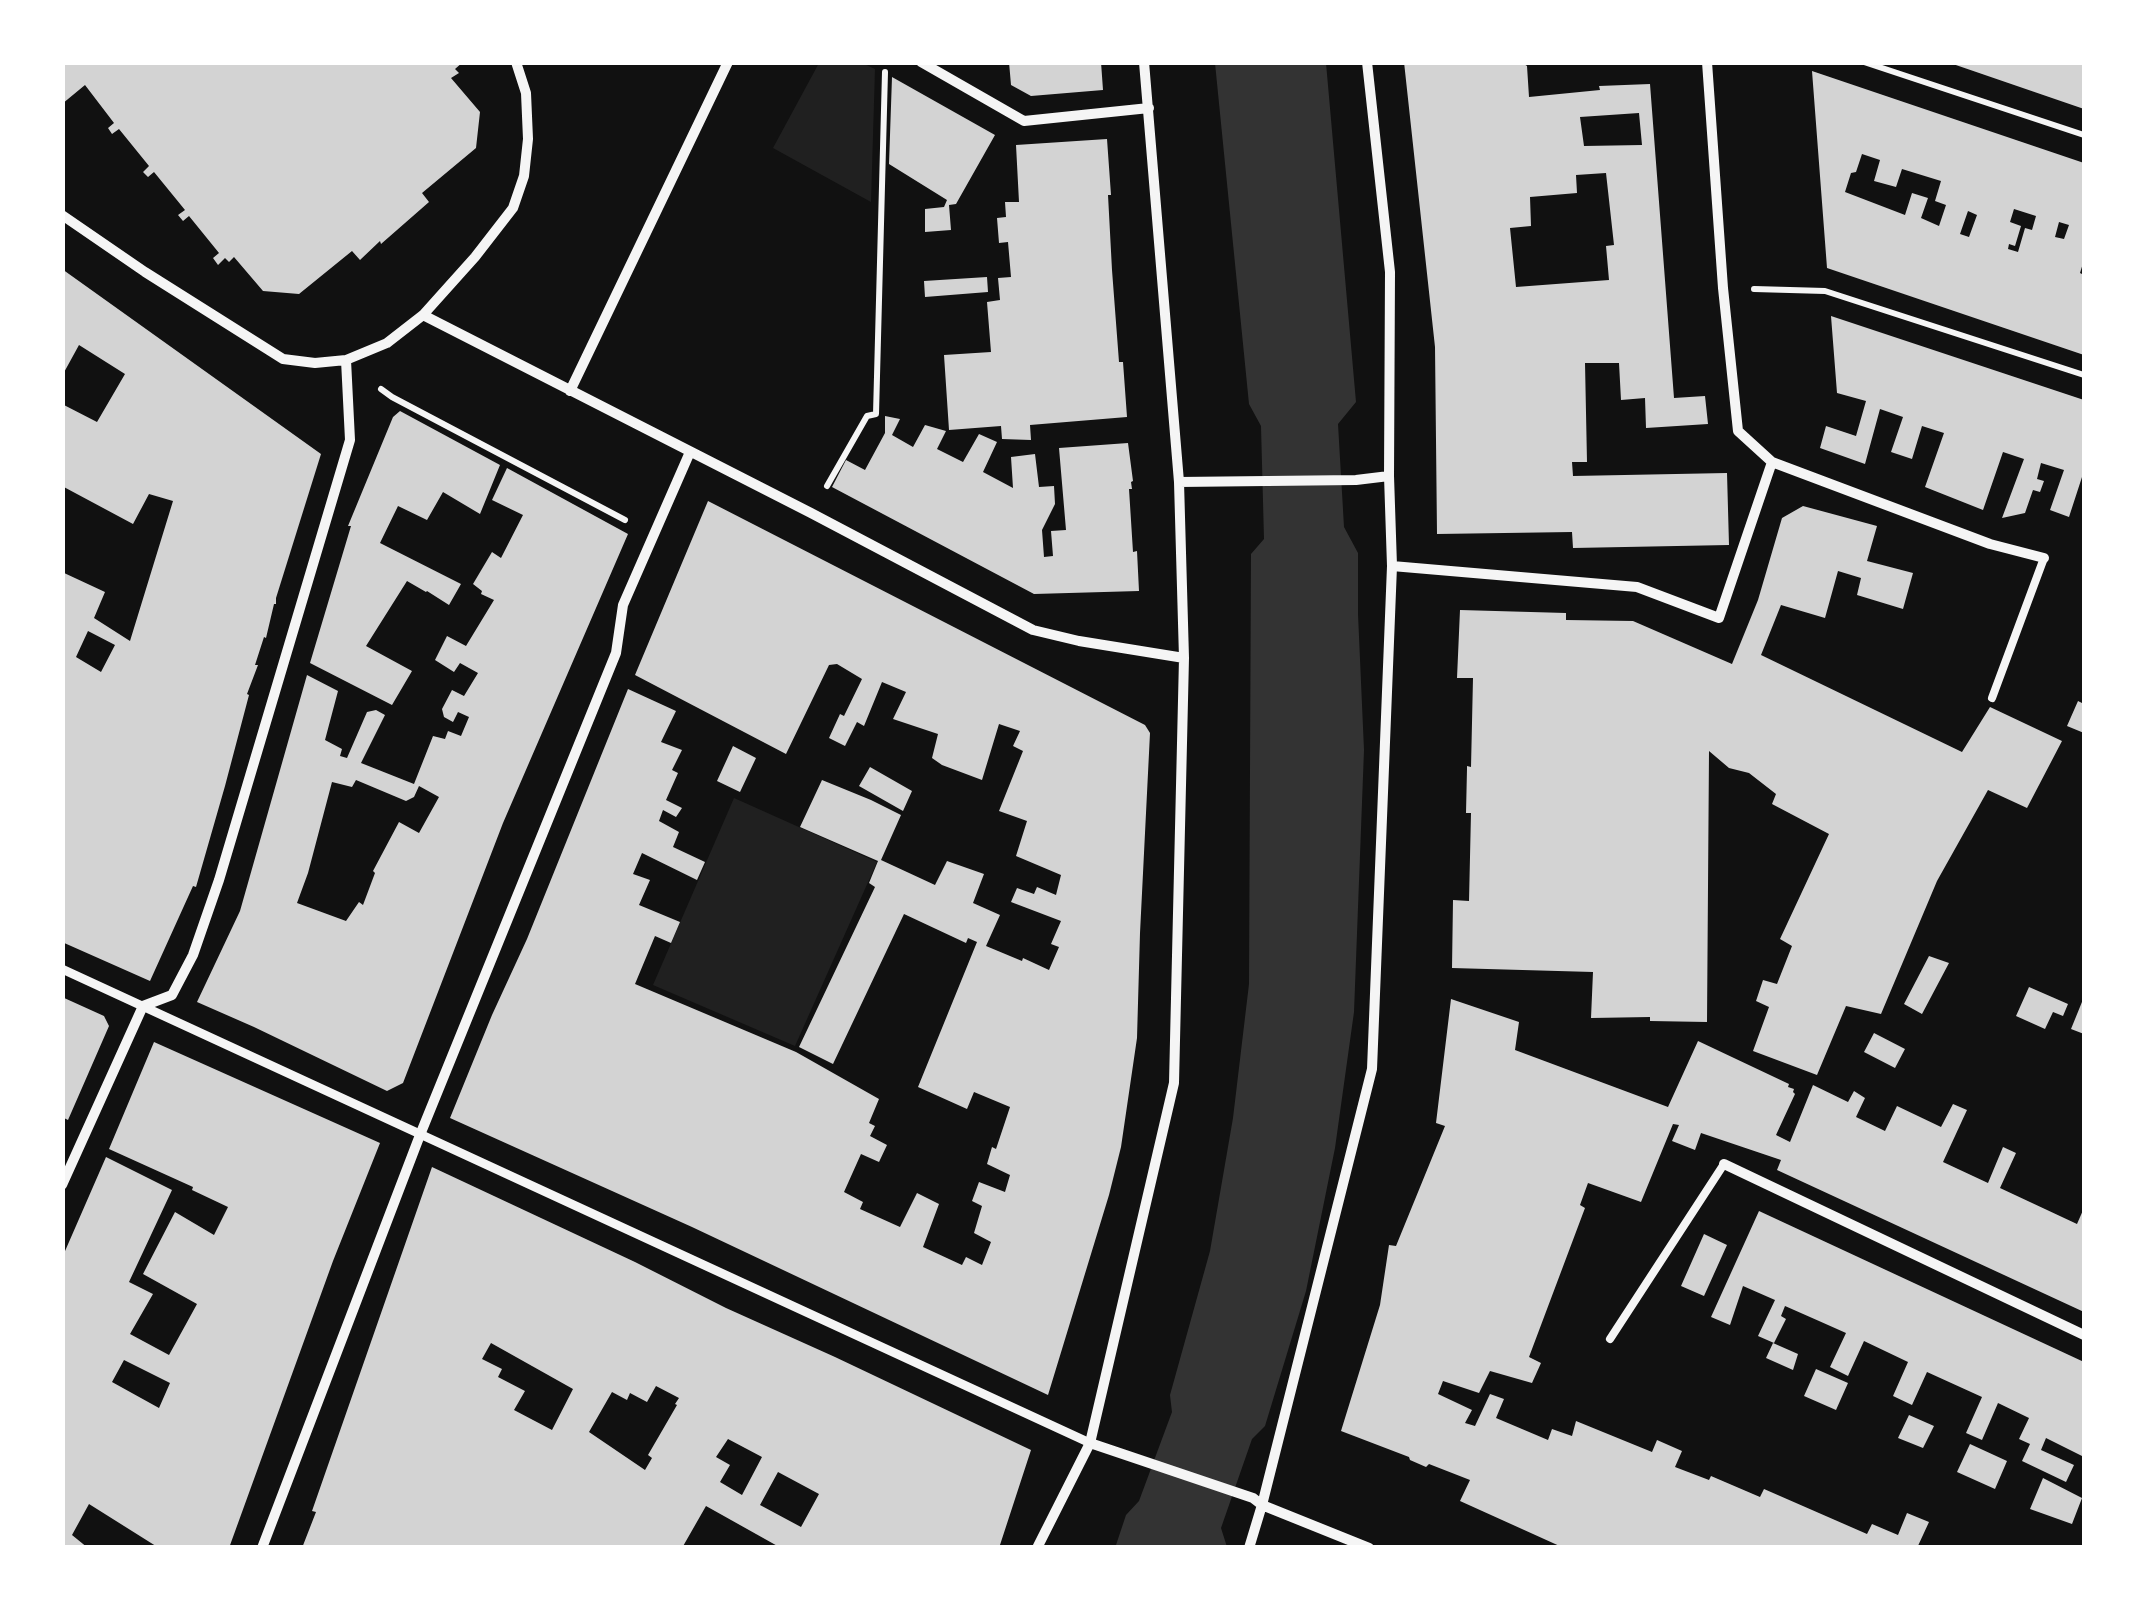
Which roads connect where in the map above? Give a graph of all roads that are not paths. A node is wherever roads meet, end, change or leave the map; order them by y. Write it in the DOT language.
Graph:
graph roads {
  1 [pos="516,62"];
  2 [pos="728,62"];
  3 [pos="921,62"];
  4 [pos="1144,62"];
  5 [pos="1367,62"];
  6 [pos="1708,62"];
  7 [pos="1148,108"];
  8 [pos="62,216"];
  9 [pos="422,315"];
  10 [pos="346,360"];
  11 [pos="570,390"];
  12 [pos="690,452"];
  13 [pos="1772,462"];
  14 [pos="1388,476"];
  15 [pos="1179,482"];
  16 [pos="2044,558"];
  17 [pos="1392,566"];
  18 [pos="1184,658"];
  19 [pos="1992,698"];
  20 [pos="62,969"];
  21 [pos="143,1006"];
  22 [pos="420,1134"];
  23 [pos="1724,1164"];
  24 [pos="62,1185"];
  25 [pos="2084,1335"];
  26 [pos="1610,1339"];
  27 [pos="1090,1442"];
  28 [pos="1258,1501"];
  29 [pos="262,1548"];
  30 [pos="1037,1548"];
  31 [pos="1249,1548"];
  32 [pos="1368,1548"];
  1 -- 9 [label="street"];
  2 -- 11 [label="street"];
  3 -- 7 [label="street"];
  4 -- 7 [label="street"];
  5 -- 14 [label="street"];
  6 -- 13 [label="street"];
  7 -- 15 [label="street"];
  8 -- 10 [label="street"];
  9 -- 10 [label="street"];
  9 -- 11 [label="street"];
  10 -- 21 [label="street"];
  11 -- 12 [label="street"];
  12 -- 18 [label="street"];
  12 -- 22 [label="street"];
  13 -- 16 [label="street"];
  13 -- 17 [label="street"];
  14 -- 15 [label="street"];
  14 -- 17 [label="street"];
  15 -- 18 [label="street"];
  16 -- 19 [label="lane"];
  17 -- 28 [label="street"];
  18 -- 27 [label="street"];
  20 -- 21 [label="street"];
  21 -- 22 [label="street"];
  21 -- 24 [label="street"];
  22 -- 27 [label="street"];
  22 -- 29 [label="street"];
  23 -- 25 [label="street"];
  23 -- 26 [label="lane"];
  27 -- 28 [label="street"];
  27 -- 30 [label="street"];
  28 -- 31 [label="street"];
  28 -- 32 [label="street"];
}
